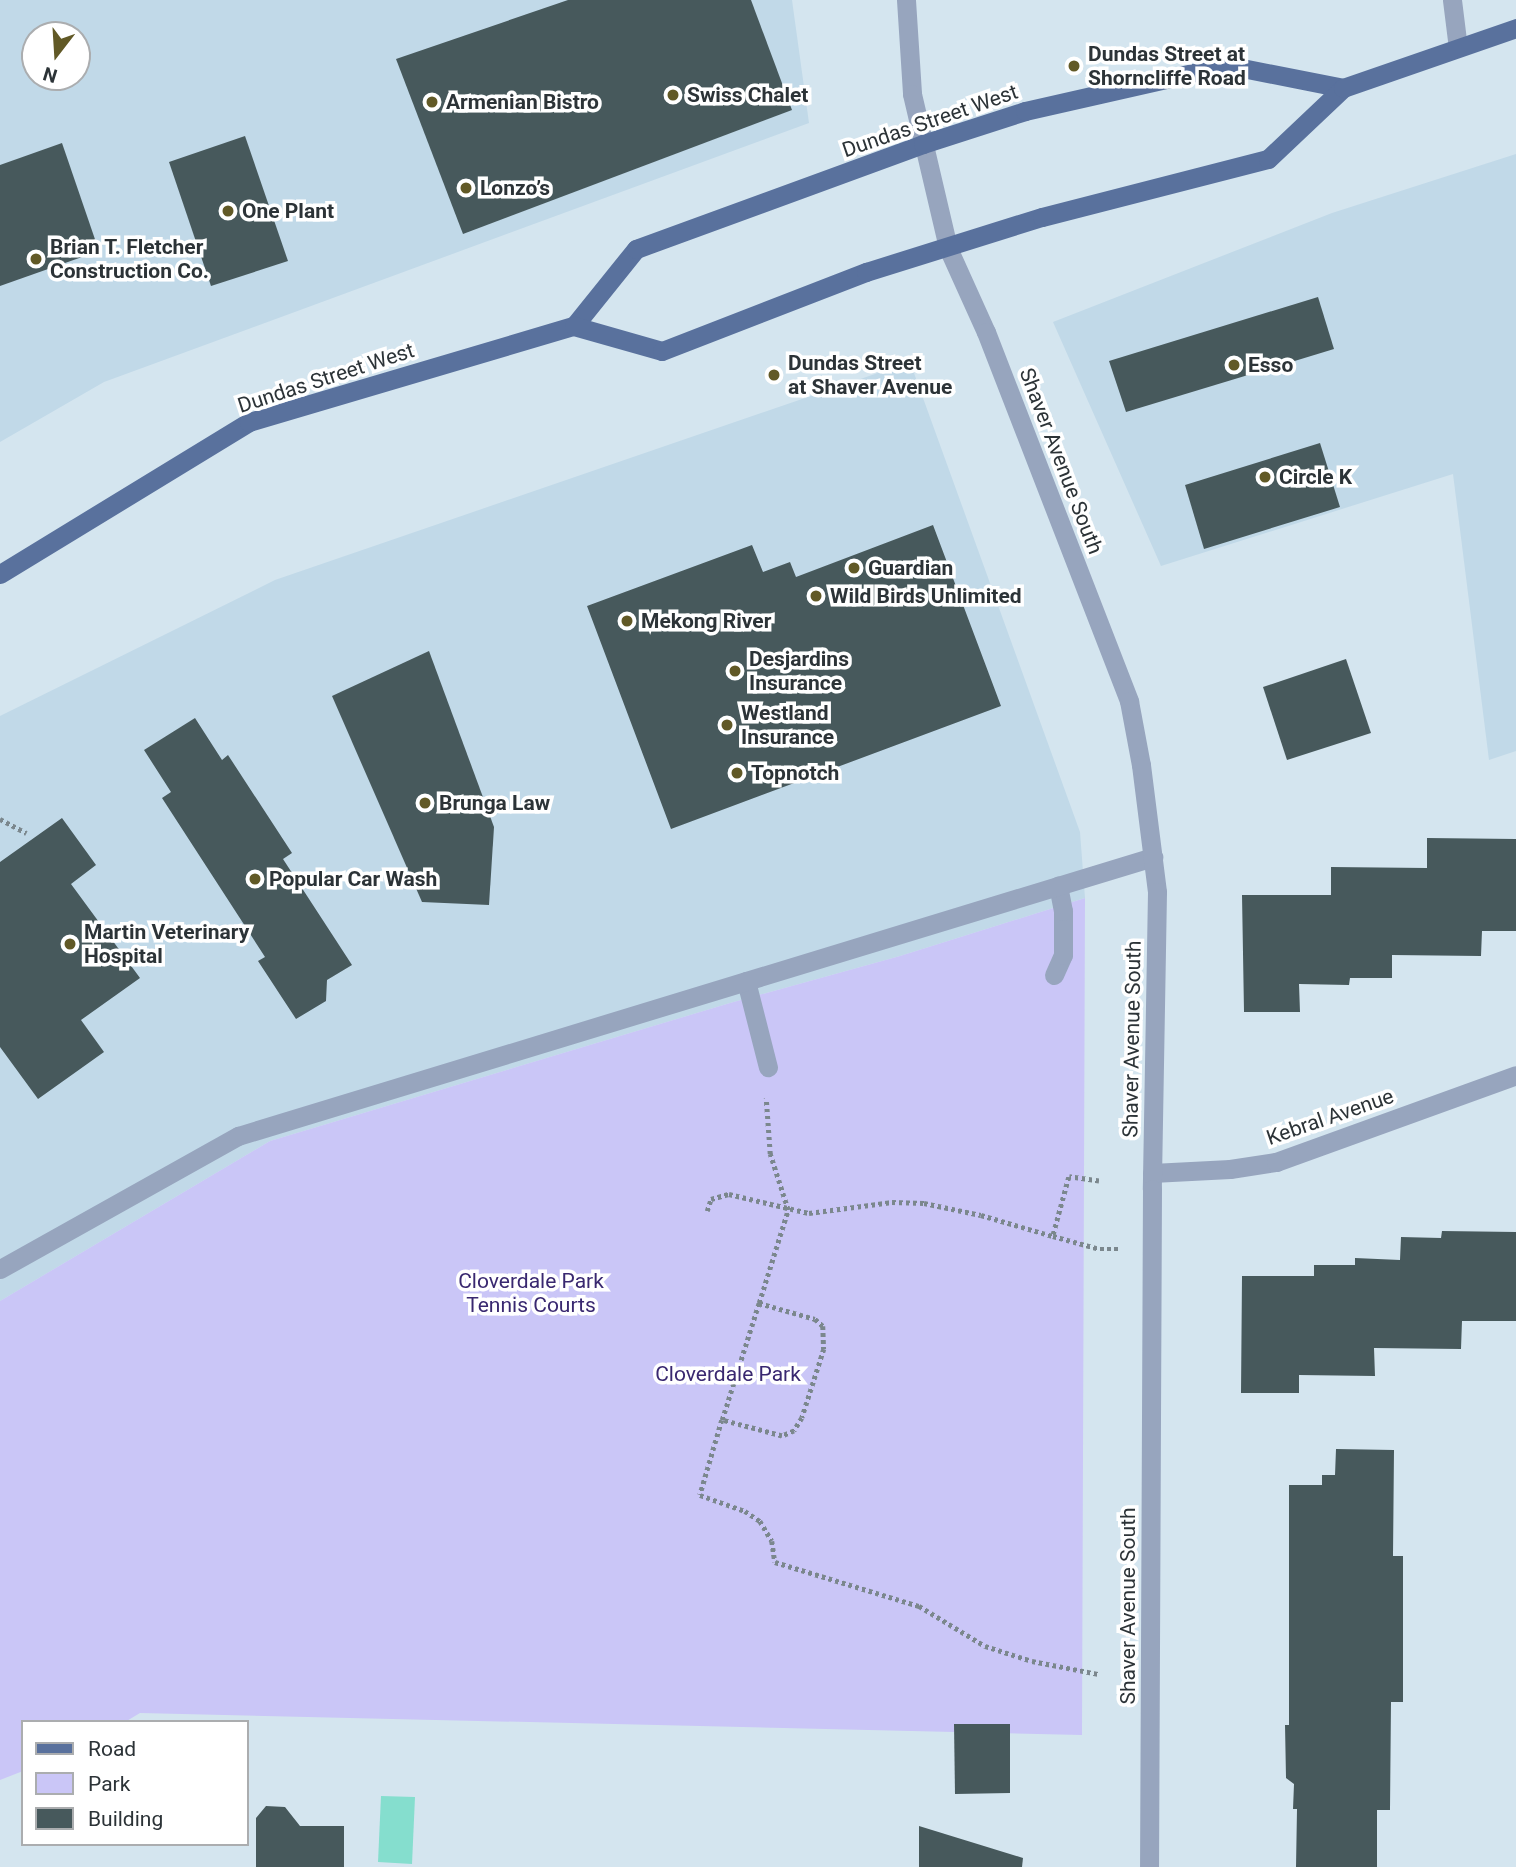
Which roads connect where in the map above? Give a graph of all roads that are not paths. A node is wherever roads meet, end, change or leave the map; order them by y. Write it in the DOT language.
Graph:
graph roads {
  1 [pos="906,0"];
  2 [pos="1452,0"];
  3 [pos="1516,28"];
  4 [pos="1458,48"];
  5 [pos="1343,88"];
  6 [pos="923,144"];
  7 [pos="948,248"];
  8 [pos="574,326"];
  9 [pos="0,574"];
  10 [pos="1153,856"];
  11 [pos="1058,886"];
  12 [pos="1054,975"];
  13 [pos="746,981"];
  14 [pos="768,1067"];
  15 [pos="1516,1075"];
  16 [pos="1152,1173"];
  17 [pos="0,1269"];
  18 [pos="1149,1867"];
  1 -- 6 [label="street, Shaver Avenue South"];
  2 -- 4 [label="street"];
  3 -- 4 [label="main road"];
  4 -- 5 [label="main road"];
  5 -- 6 [label="main road, Dundas Street West"];
  5 -- 7 [label="main road"];
  6 -- 7 [label="street, Shaver Avenue South"];
  6 -- 8 [label="main road, Dundas Street West"];
  7 -- 8 [label="main road"];
  7 -- 10 [label="street, Shaver Avenue South"];
  8 -- 9 [label="main road, Dundas Street West"];
  10 -- 11 [label="street"];
  10 -- 16 [label="street, Shaver Avenue South"];
  11 -- 12 [label="street"];
  11 -- 13 [label="street"];
  13 -- 14 [label="street"];
  13 -- 17 [label="street"];
  15 -- 16 [label="street, Kebral Avenue"];
  16 -- 18 [label="street, Shaver Avenue South"];
}
